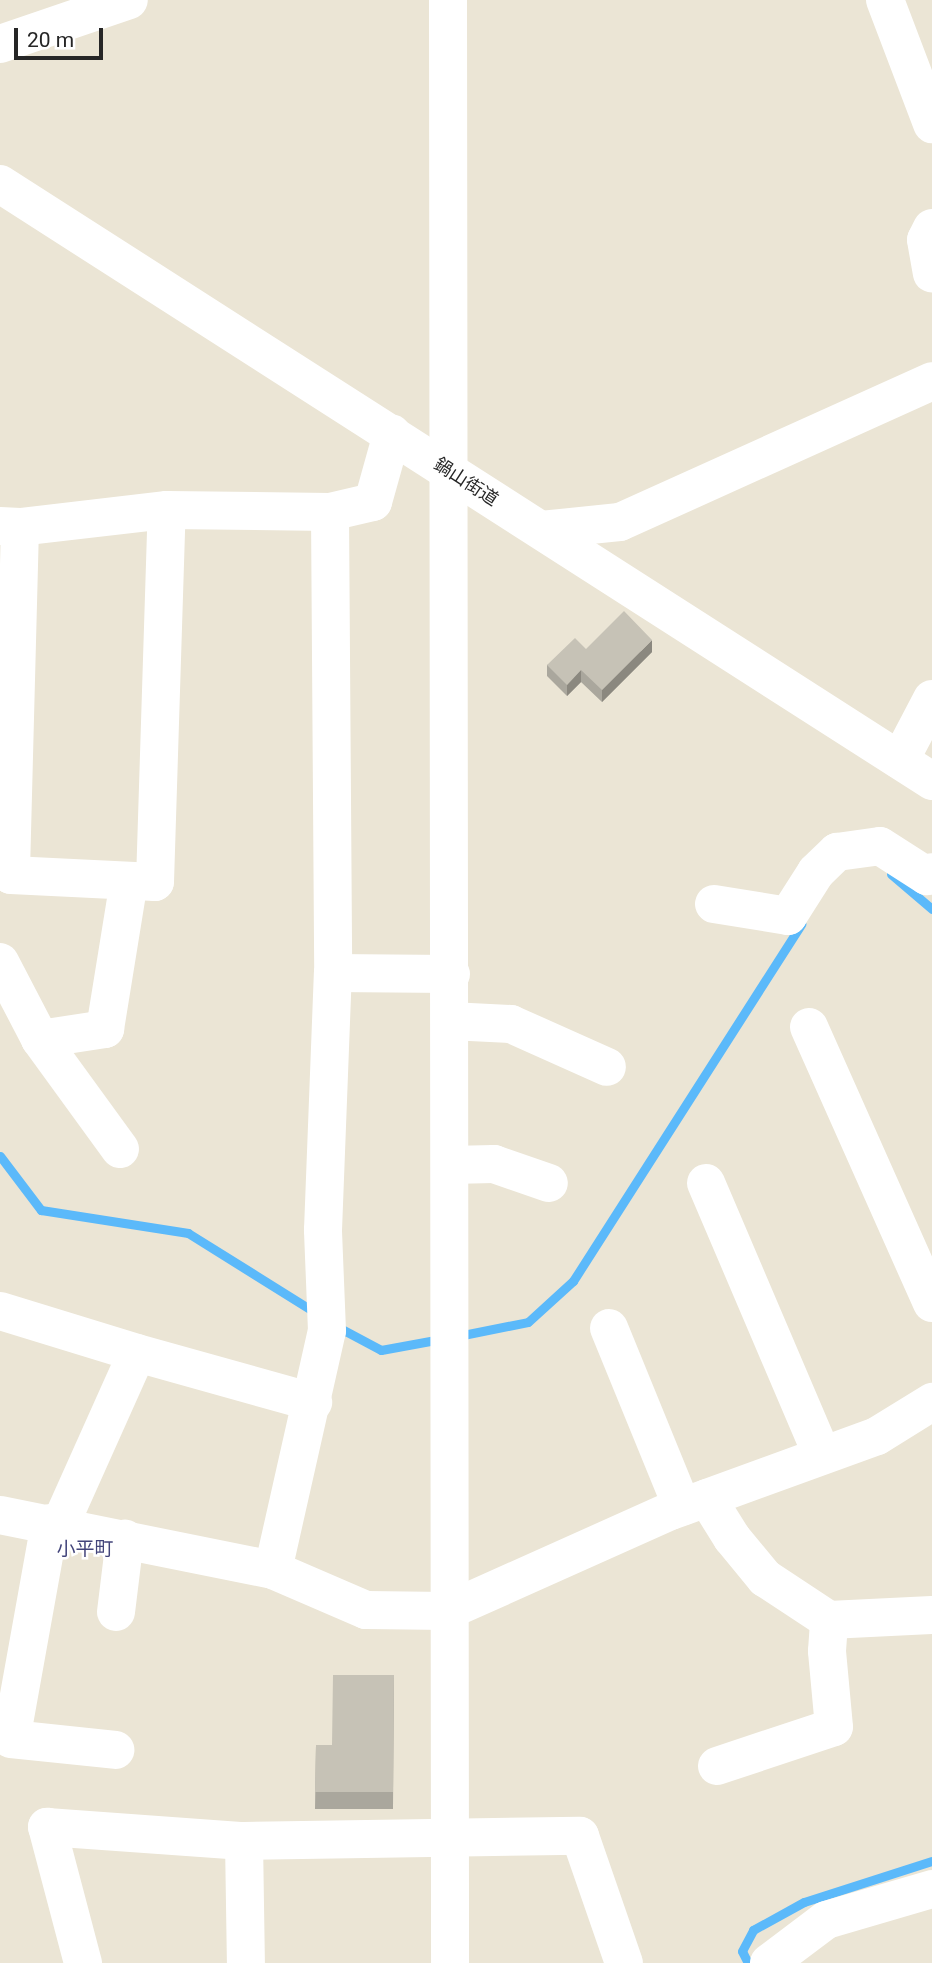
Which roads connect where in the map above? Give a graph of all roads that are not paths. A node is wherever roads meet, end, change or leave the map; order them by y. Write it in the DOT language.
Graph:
graph roads {
  1 [pos="129,0"];
  2 [pos="448,0"];
  3 [pos="885,0"];
  4 [pos="0,44"];
  5 [pos="932,124"];
  6 [pos="0,184"];
  7 [pos="932,228"];
  8 [pos="932,273"];
  9 [pos="932,381"];
  10 [pos="392,434"];
  11 [pos="449,470"];
  12 [pos="167,510"];
  13 [pos="330,512"];
  14 [pos="10,526"];
  15 [pos="541,530"];
  16 [pos="932,699"];
  17 [pos="900,760"];
  18 [pos="932,780"];
  19 [pos="932,872"];
  20 [pos="6,878"];
  21 [pos="129,881"];
  22 [pos="714,904"];
  23 [pos="0,962"];
  24 [pos="333,973"];
  25 [pos="451,974"];
  26 [pos="450,1021"];
  27 [pos="809,1027"];
  28 [pos="40,1039"];
  29 [pos="607,1067"];
  30 [pos="120,1149"];
  31 [pos="450,1165"];
  32 [pos="549,1183"];
  33 [pos="706,1183"];
  34 [pos="932,1303"];
  35 [pos="0,1311"];
  36 [pos="609,1328"];
  37 [pos="137,1353"];
  38 [pos="313,1402"];
  39 [pos="932,1402"];
  40 [pos="822,1455"];
  41 [pos="695,1502"];
  42 [pos="0,1515"];
  43 [pos="55,1524"];
  44 [pos="125,1539"];
  45 [pos="273,1570"];
  46 [pos="447,1611"];
  47 [pos="116,1612"];
  48 [pos="932,1615"];
  49 [pos="829,1620"];
  50 [pos="115,1750"];
  51 [pos="717,1766"];
  52 [pos="448,1837"];
  53 [pos="244,1841"];
  54 [pos="932,1889"];
  55 [pos="777,1960"];
  56 [pos="83,1963"];
  57 [pos="246,1963"];
  58 [pos="450,1963"];
  59 [pos="624,1963"];
  1 -- 4 [label="street"];
  2 -- 11 [label="street"];
  3 -- 5 [label="street"];
  6 -- 10 [label="street, 鍋山街道"];
  7 -- 8 [label="street"];
  9 -- 15 [label="street"];
  10 -- 11 [label="street, 鍋山街道"];
  10 -- 13 [label="street"];
  11 -- 15 [label="street, 鍋山街道"];
  11 -- 25 [label="street"];
  12 -- 13 [label="street"];
  12 -- 14 [label="street"];
  12 -- 21 [label="street"];
  13 -- 24 [label="street"];
  14 -- 20 [label="street"];
  15 -- 17 [label="street, 鍋山街道"];
  16 -- 17 [label="street"];
  17 -- 18 [label="street, 鍋山街道"];
  19 -- 22 [label="street"];
  20 -- 21 [label="street"];
  21 -- 28 [label="street"];
  23 -- 28 [label="street"];
  24 -- 25 [label="street"];
  24 -- 38 [label="street"];
  25 -- 26 [label="street"];
  26 -- 29 [label="street"];
  26 -- 31 [label="street"];
  27 -- 34 [label="street"];
  28 -- 30 [label="street"];
  31 -- 32 [label="street"];
  31 -- 46 [label="street"];
  33 -- 40 [label="street"];
  35 -- 37 [label="street"];
  36 -- 41 [label="street"];
  37 -- 38 [label="street"];
  37 -- 43 [label="street"];
  38 -- 45 [label="street"];
  39 -- 40 [label="street"];
  40 -- 41 [label="street"];
  41 -- 46 [label="street"];
  41 -- 49 [label="street"];
  42 -- 43 [label="street"];
  43 -- 44 [label="street"];
  43 -- 50 [label="street"];
  44 -- 45 [label="street"];
  44 -- 47 [label="street"];
  45 -- 46 [label="street"];
  46 -- 52 [label="street"];
  48 -- 49 [label="street"];
  49 -- 51 [label="street"];
  52 -- 53 [label="street"];
  52 -- 58 [label="street"];
  52 -- 59 [label="street"];
  53 -- 56 [label="street"];
  53 -- 57 [label="street"];
  54 -- 55 [label="street"];
}
